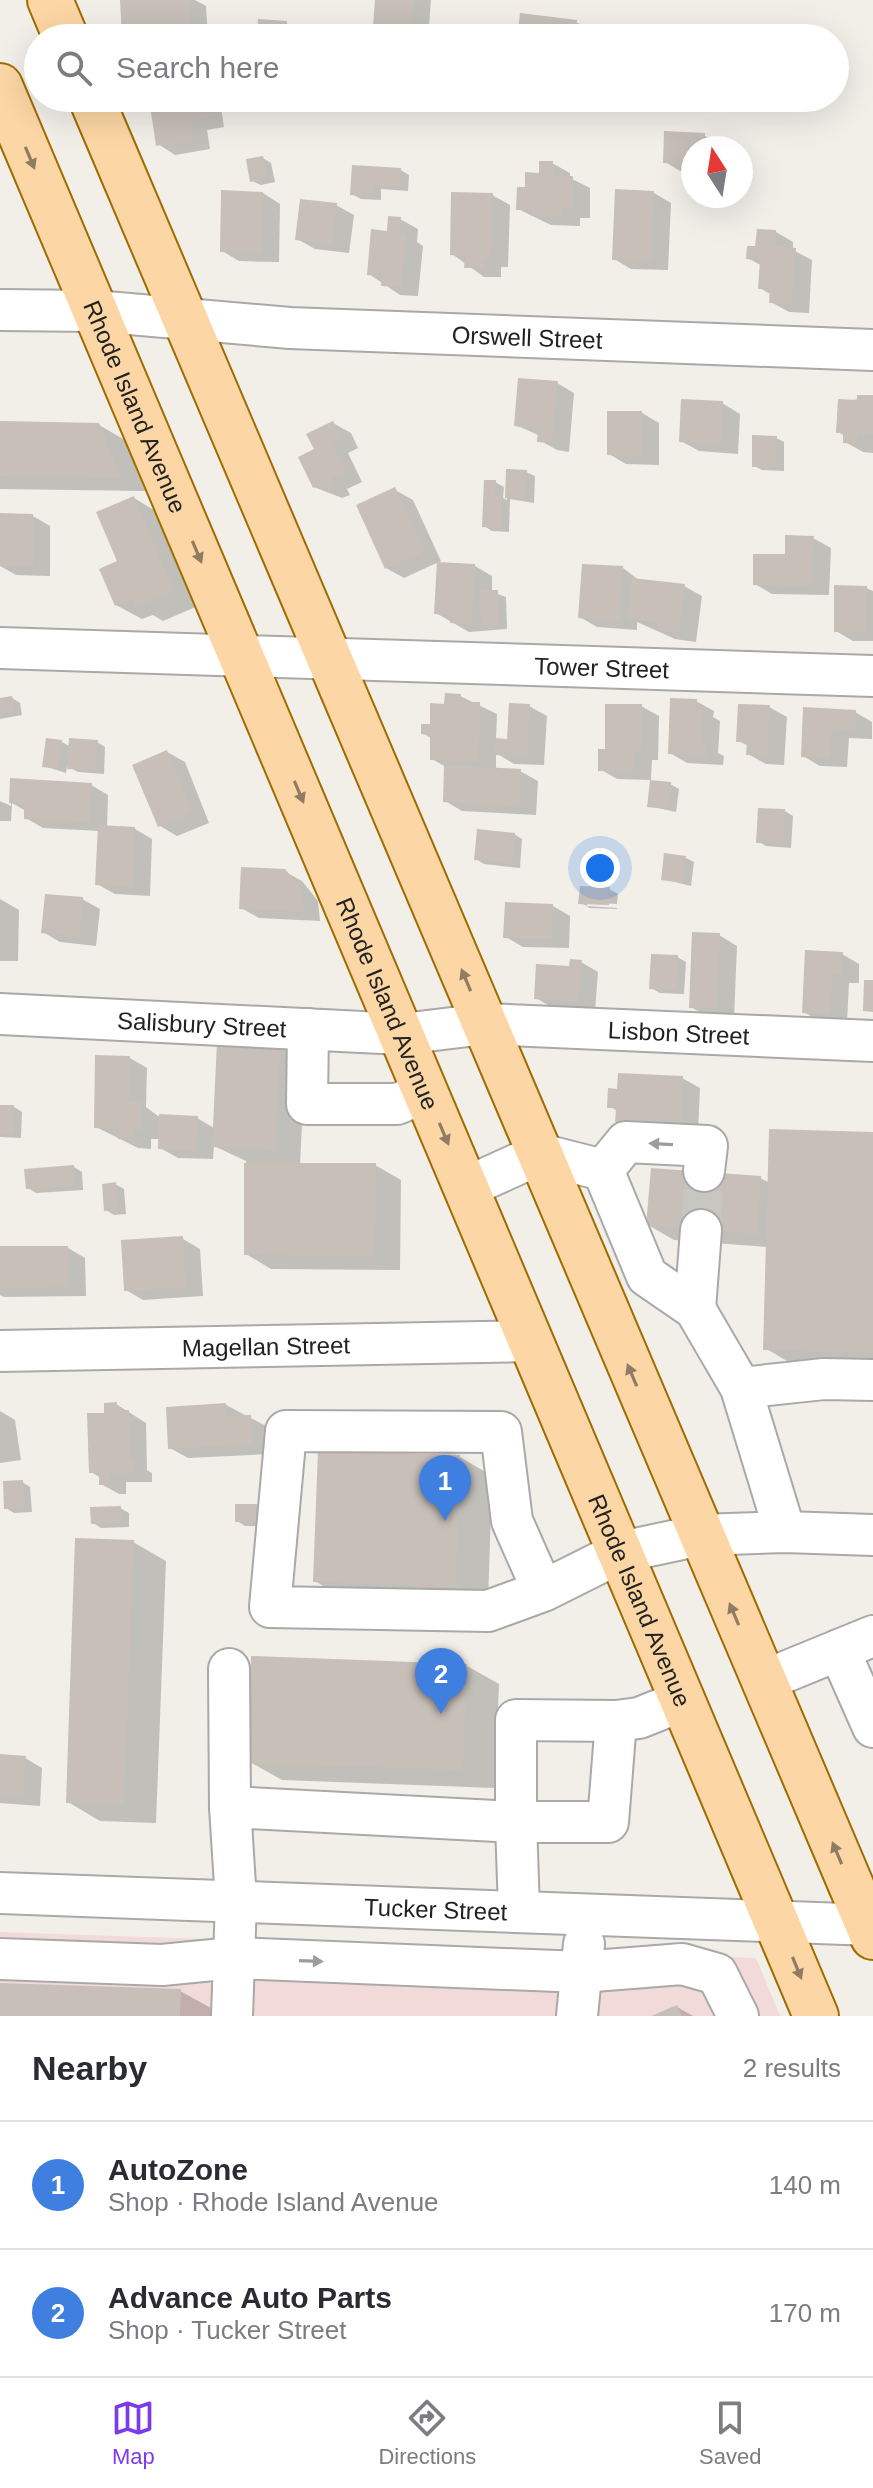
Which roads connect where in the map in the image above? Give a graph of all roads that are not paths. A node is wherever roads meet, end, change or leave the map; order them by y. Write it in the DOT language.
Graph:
graph roads {
  1 [pos="50,0"];
  2 [pos="60,24"];
  3 [pos="0,86"];
  4 [pos="97,112"];
  5 [pos="0,310"];
  6 [pos="95,311"];
  7 [pos="183,316"];
  8 [pos="873,350"];
  9 [pos="0,648"];
  10 [pos="241,657"];
  11 [pos="329,658"];
  12 [pos="873,676"];
  13 [pos="0,1014"];
  14 [pos="485,1024"];
  15 [pos="308,1029"];
  16 [pos="402,1034"];
  17 [pos="873,1041"];
  18 [pos="426,1092"];
  19 [pos="540,1154"];
  20 [pos="603,1170"];
  21 [pos="704,1171"];
  22 [pos="467,1187"];
  23 [pos="701,1230"];
  24 [pos="695,1309"];
  25 [pos="532,1341"];
  26 [pos="0,1351"];
  27 [pos="873,1380"];
  28 [pos="741,1388"];
  29 [pos="785,1532"];
  30 [pos="701,1535"];
  31 [pos="873,1535"];
  32 [pos="621,1552"];
  33 [pos="543,1591"];
  34 [pos="856,1643"];
  35 [pos="229,1669"];
  36 [pos="763,1681"];
  37 [pos="684,1700"];
  38 [pos="616,1721"];
  39 [pos="873,1727"];
  40 [pos="230,1807"];
  41 [pos="516,1822"];
  42 [pos="0,1893"];
  43 [pos="236,1901"];
  44 [pos="519,1911"];
  45 [pos="587,1914"];
  46 [pos="778,1921"];
  47 [pos="871,1929"];
  48 [pos="233,1958"];
  49 [pos="0,1959"];
  50 [pos="581,1972"];
  51 [pos="232,2016"];
  52 [pos="577,2016"];
  53 [pos="738,2016"];
  54 [pos="816,2016"];
  1 -- 2 [label="main road"];
  3 -- 6 [label="main road, Rhode Island Avenue, one-way"];
  4 -- 7 [label="main road"];
  5 -- 6 [label="street"];
  6 -- 7 [label="street, Orswell Street"];
  6 -- 10 [label="main road, Rhode Island Avenue, one-way"];
  7 -- 8 [label="street, Orswell Street"];
  7 -- 11 [label="main road"];
  9 -- 10 [label="street"];
  10 -- 11 [label="street, Tower Street"];
  10 -- 16 [label="main road, Rhode Island Avenue, one-way"];
  11 -- 12 [label="street, Tower Street"];
  14 -- 11 [label="main road, one-way"];
  13 -- 15 [label="street, Salisbury Street"];
  14 -- 16 [label="street, Lisbon Street"];
  14 -- 17 [label="street, Lisbon Street"];
  14 -- 19 [label="main road"];
  15 -- 16 [label="street, Salisbury Street"];
  15 -- 18 [label="street"];
  16 -- 18 [label="main road, Rhode Island Avenue"];
  18 -- 22 [label="main road, Rhode Island Avenue, one-way"];
  19 -- 20 [label="street"];
  19 -- 22 [label="street"];
  30 -- 19 [label="main road, one-way"];
  21 -- 20 [label="street, one-way"];
  20 -- 24 [label="street"];
  22 -- 25 [label="main road, Rhode Island Avenue"];
  23 -- 24 [label="street"];
  24 -- 28 [label="street"];
  25 -- 26 [label="street, Magellan Street"];
  25 -- 32 [label="main road, Rhode Island Avenue"];
  27 -- 28 [label="street"];
  28 -- 29 [label="street"];
  29 -- 30 [label="street"];
  29 -- 31 [label="street"];
  30 -- 32 [label="street"];
  36 -- 30 [label="main road, one-way"];
  32 -- 33 [label="street"];
  32 -- 37 [label="main road, Rhode Island Avenue"];
  33 -- 33 [label="street"];
  34 -- 36 [label="street"];
  34 -- 39 [label="street"];
  35 -- 40 [label="street"];
  47 -- 36 [label="main road, one-way"];
  37 -- 38 [label="street"];
  37 -- 46 [label="main road, Rhode Island Avenue"];
  38 -- 41 [label="street"];
  38 -- 41 [label="street"];
  40 -- 41 [label="street"];
  40 -- 43 [label="street"];
  41 -- 44 [label="street"];
  42 -- 43 [label="street, Tucker Street"];
  43 -- 44 [label="street, Tucker Street"];
  43 -- 48 [label="street"];
  44 -- 45 [label="street, Tucker Street"];
  45 -- 46 [label="street, Tucker Street"];
  45 -- 50 [label="street"];
  46 -- 47 [label="street, Tucker Street"];
  46 -- 54 [label="main road, Rhode Island Avenue, one-way"];
  48 -- 49 [label="street"];
  48 -- 50 [label="street, one-way"];
  48 -- 51 [label="street"];
  50 -- 52 [label="street"];
  50 -- 53 [label="street"];
}
